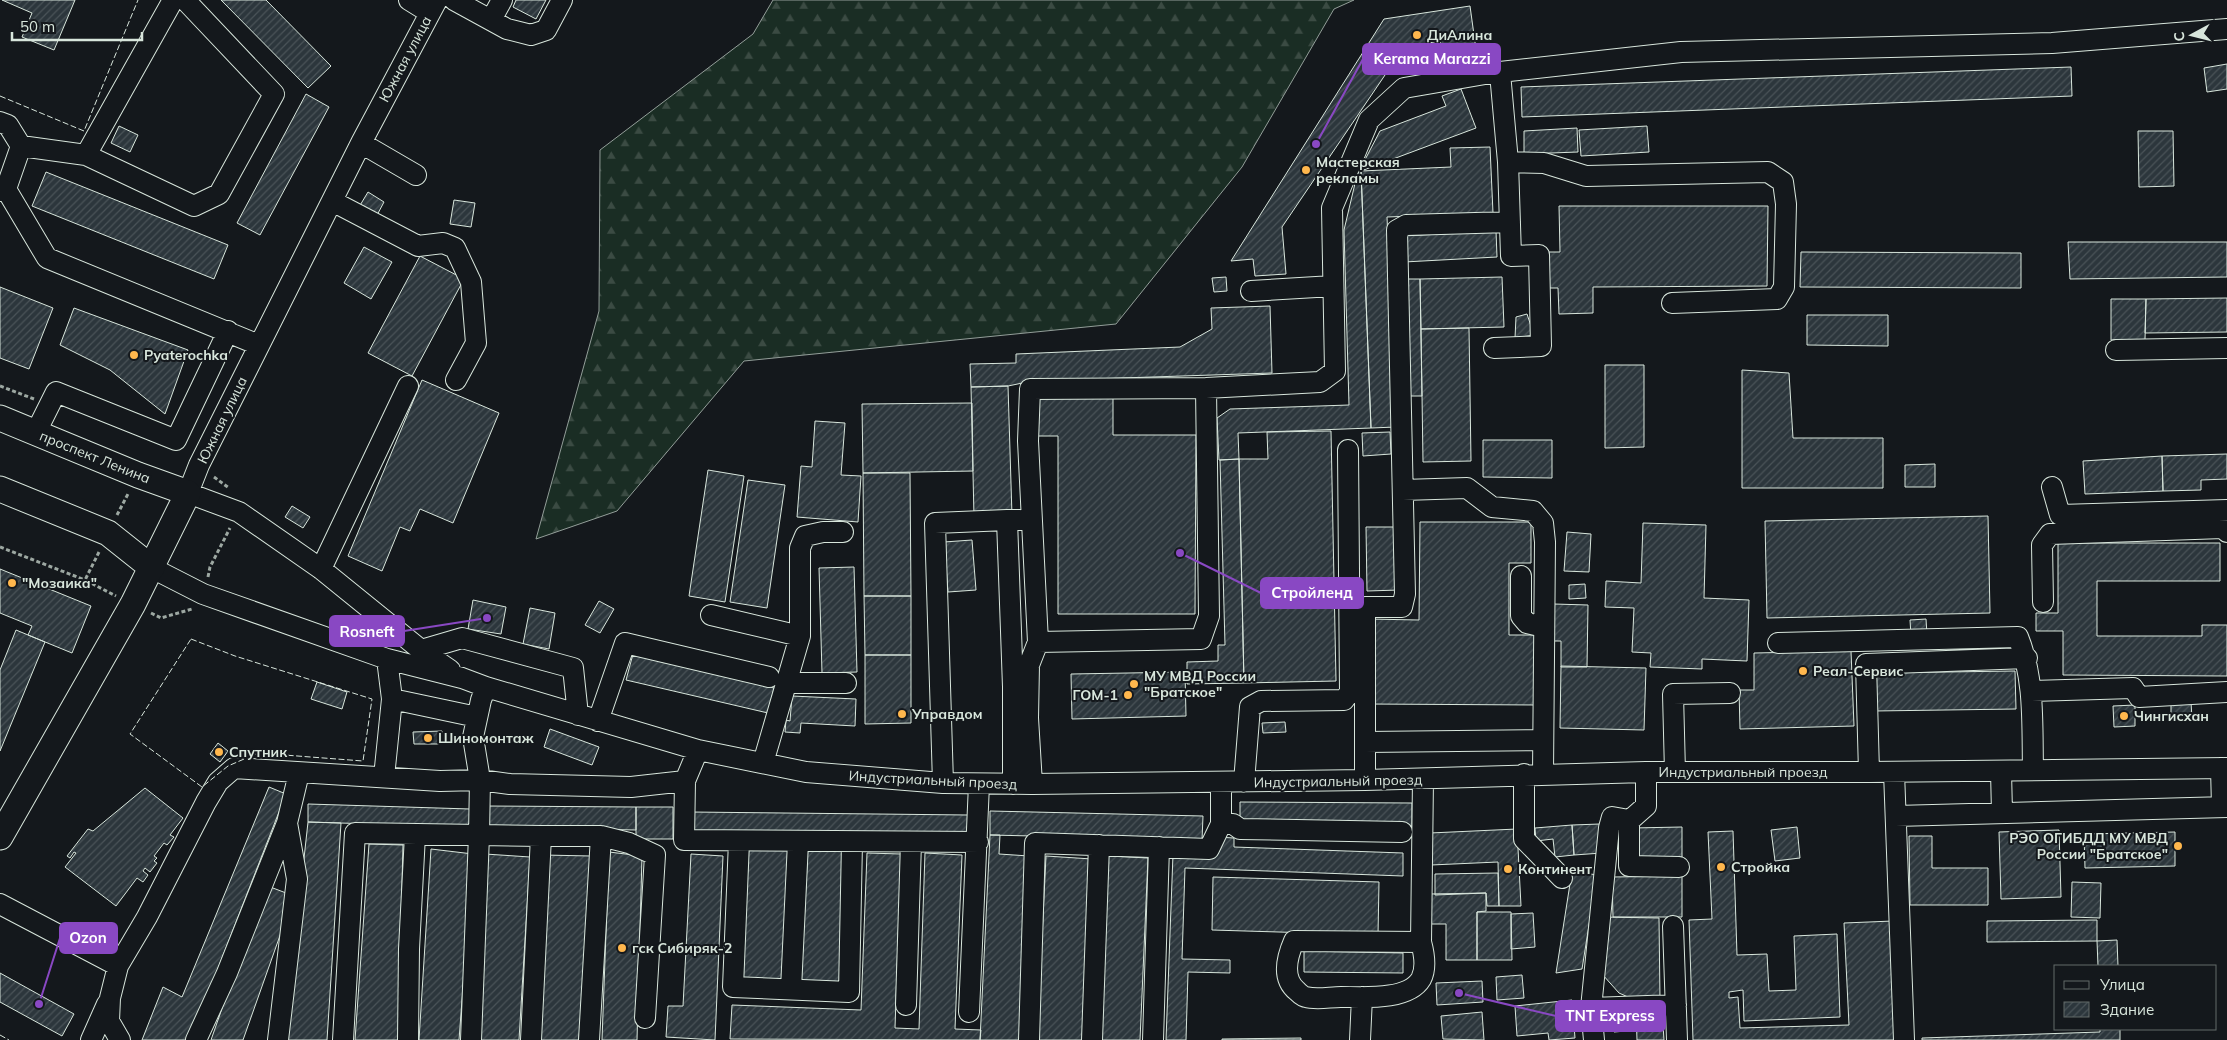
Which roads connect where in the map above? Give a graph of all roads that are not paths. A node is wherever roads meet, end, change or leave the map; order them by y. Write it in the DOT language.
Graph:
graph roads {
  1 [pos="173,0"];
  2 [pos="185,0"];
  3 [pos="409,0"];
  4 [pos="454,0"];
  5 [pos="502,0"];
  6 [pos="562,0"];
  7 [pos="433,7"];
  8 [pos="492,20"];
  9 [pos="2227,29"];
  10 [pos="1500,73"];
  11 [pos="0,122"];
  12 [pos="361,143"];
  13 [pos="21,146"];
  14 [pos="86,155"];
  15 [pos="1508,162"];
  16 [pos="416,175"];
  17 [pos="3,190"];
  18 [pos="332,201"];
  19 [pos="1510,222"];
  20 [pos="1333,286"];
  21 [pos="1251,291"];
  22 [pos="1672,303"];
  23 [pos="228,332"];
  24 [pos="259,345"];
  25 [pos="1494,348"];
  26 [pos="2227,348"];
  27 [pos="2116,350"];
  28 [pos="456,380"];
  29 [pos="408,386"];
  30 [pos="1206,388"];
  31 [pos="1,422"];
  32 [pos="36,432"];
  33 [pos="1348,450"];
  34 [pos="2052,487"];
  35 [pos="0,488"];
  36 [pos="1403,490"];
  37 [pos="188,493"];
  38 [pos="2227,510"];
  39 [pos="1008,520"];
  40 [pos="1032,520"];
  41 [pos="843,532"];
  42 [pos="2227,532"];
  43 [pos="152,568"];
  44 [pos="321,569"];
  45 [pos="1521,576"];
  46 [pos="2043,602"];
  47 [pos="711,615"];
  48 [pos="1544,627"];
  49 [pos="800,636"];
  50 [pos="1038,642"];
  51 [pos="1778,643"];
  52 [pos="421,650"];
  53 [pos="2027,658"];
  54 [pos="387,659"];
  55 [pos="1029,665"];
  56 [pos="462,678"];
  57 [pos="777,680"];
  58 [pos="846,683"];
  59 [pos="486,687"];
  60 [pos="1013,687"];
  61 [pos="2031,691"];
  62 [pos="2227,692"];
  63 [pos="1730,693"];
  64 [pos="392,699"];
  65 [pos="578,715"];
  66 [pos="477,717"];
  67 [pos="598,721"];
  68 [pos="1543,740"];
  69 [pos="1366,742"];
  70 [pos="698,750"];
  71 [pos="763,763"];
  72 [pos="2224,768"];
  73 [pos="2001,770"];
  74 [pos="2033,770"];
  75 [pos="1646,772"];
  76 [pos="1675,772"];
  77 [pos="1869,772"];
  78 [pos="1894,772"];
  79 [pos="299,773"];
  80 [pos="1533,774"];
  81 [pos="384,777"];
  82 [pos="1423,779"];
  83 [pos="480,780"];
  84 [pos="1365,780"];
  85 [pos="685,782"];
  86 [pos="1221,782"];
  87 [pos="1244,782"];
  88 [pos="943,783"];
  89 [pos="979,784"];
  90 [pos="1023,784"];
  91 [pos="2225,807"];
  92 [pos="2002,813"];
  93 [pos="1896,816"];
  94 [pos="1629,821"];
  95 [pos="288,823"];
  96 [pos="1222,824"];
  97 [pos="1402,832"];
  98 [pos="414,835"];
  99 [pos="479,835"];
  100 [pos="541,836"];
  101 [pos="601,836"];
  102 [pos="0,837"];
  103 [pos="739,842"];
  104 [pos="798,842"];
  105 [pos="852,842"];
  106 [pos="911,842"];
  107 [pos="978,842"];
  108 [pos="1099,846"];
  109 [pos="1159,847"];
  110 [pos="1679,867"];
  111 [pos="1562,878"];
  112 [pos="0,904"];
  113 [pos="1672,926"];
  114 [pos="1421,942"];
  115 [pos="118,966"];
  116 [pos="791,989"];
  117 [pos="1362,997"];
  118 [pos="110,998"];
  119 [pos="906,1005"];
  120 [pos="1676,1005"];
  121 [pos="1591,1008"];
  122 [pos="969,1012"];
  123 [pos="645,1018"];
  124 [pos="91,1040"];
  125 [pos="120,1040"];
  126 [pos="196,1040"];
  127 [pos="278,1040"];
  128 [pos="343,1040"];
  129 [pos="408,1040"];
  130 [pos="471,1040"];
  131 [pos="531,1040"];
  132 [pos="589,1040"];
  133 [pos="1029,1040"];
  134 [pos="1092,1040"];
  135 [pos="1153,1040"];
  136 [pos="1360,1040"];
  137 [pos="1594,1040"];
  138 [pos="1677,1040"];
  139 [pos="1904,1040"];
  1 -- 14 [label="street"];
  2 -- 14 [label="street"];
  3 -- 7 [label="street"];
  4 -- 8 [label="street"];
  5 -- 8 [label="street"];
  6 -- 8 [label="street"];
  7 -- 12 [label="street, Южная улица"];
  9 -- 10 [label="street"];
  10 -- 15 [label="street"];
  10 -- 20 [label="street"];
  11 -- 13 [label="street"];
  12 -- 16 [label="street"];
  12 -- 18 [label="street, Южная улица"];
  13 -- 14 [label="street"];
  13 -- 17 [label="street"];
  15 -- 19 [label="street"];
  15 -- 22 [label="street"];
  17 -- 23 [label="street"];
  18 -- 24 [label="street, Южная улица"];
  18 -- 28 [label="street"];
  19 -- 25 [label="street"];
  19 -- 36 [label="street"];
  20 -- 21 [label="street"];
  20 -- 30 [label="street"];
  23 -- 24 [label="street"];
  23 -- 32 [label="street"];
  24 -- 37 [label="street, Южная улица"];
  26 -- 27 [label="street"];
  29 -- 44 [label="street"];
  30 -- 40 [label="street"];
  30 -- 50 [label="street"];
  31 -- 32 [label="main road, проспект Ленина"];
  32 -- 37 [label="main road, проспект Ленина"];
  33 -- 87 [label="street"];
  34 -- 38 [label="street"];
  35 -- 43 [label="main road"];
  36 -- 48 [label="street"];
  36 -- 69 [label="street"];
  37 -- 43 [label="main road, Южная улица"];
  37 -- 44 [label="street"];
  39 -- 40 [label="street"];
  39 -- 60 [label="street"];
  39 -- 88 [label="street"];
  40 -- 50 [label="street"];
  41 -- 49 [label="street"];
  42 -- 46 [label="street"];
  43 -- 54 [label="street"];
  43 -- 102 [label="main road, Южная улица"];
  44 -- 52 [label="street"];
  45 -- 48 [label="street"];
  47 -- 49 [label="street"];
  48 -- 68 [label="street"];
  49 -- 57 [label="street"];
  50 -- 55 [label="street"];
  51 -- 53 [label="street"];
  52 -- 56 [label="street"];
  52 -- 65 [label="street"];
  53 -- 61 [label="street"];
  53 -- 77 [label="street"];
  54 -- 56 [label="street"];
  54 -- 64 [label="street"];
  55 -- 60 [label="street"];
  55 -- 90 [label="street"];
  56 -- 59 [label="street, Индустриальный проезд"];
  57 -- 58 [label="street"];
  57 -- 67 [label="street"];
  57 -- 71 [label="street"];
  59 -- 65 [label="street, Индустриальный проезд"];
  59 -- 66 [label="street"];
  60 -- 90 [label="street"];
  61 -- 62 [label="street"];
  61 -- 74 [label="street"];
  63 -- 76 [label="street"];
  64 -- 66 [label="street"];
  64 -- 81 [label="street"];
  65 -- 67 [label="street, Индустриальный проезд"];
  66 -- 83 [label="street"];
  67 -- 70 [label="street, Индустриальный проезд"];
  68 -- 69 [label="street"];
  68 -- 80 [label="street"];
  69 -- 84 [label="street"];
  70 -- 71 [label="street, Индустриальный проезд"];
  70 -- 85 [label="street"];
  71 -- 88 [label="street, Индустриальный проезд"];
  72 -- 74 [label="street, Индустриальный проезд"];
  72 -- 91 [label="street"];
  73 -- 74 [label="street, Индустриальный проезд"];
  73 -- 78 [label="street, Индустриальный проезд"];
  73 -- 92 [label="street"];
  75 -- 76 [label="street, Индустриальный проезд"];
  75 -- 80 [label="street, Индустриальный проезд"];
  75 -- 94 [label="street"];
  76 -- 77 [label="street, Индустриальный проезд"];
  77 -- 78 [label="street, Индустриальный проезд"];
  78 -- 93 [label="street"];
  79 -- 81 [label="street"];
  79 -- 95 [label="street"];
  79 -- 115 [label="street"];
  80 -- 82 [label="street, Индустриальный проезд"];
  80 -- 111 [label="street"];
  81 -- 83 [label="street"];
  82 -- 84 [label="street, Индустриальный проезд"];
  82 -- 114 [label="street"];
  83 -- 85 [label="street"];
  83 -- 99 [label="street"];
  84 -- 87 [label="street, Индустриальный проезд"];
  85 -- 103 [label="street"];
  86 -- 87 [label="street, Индустриальный проезд"];
  86 -- 90 [label="street, Индустриальный проезд"];
  86 -- 96 [label="street"];
  88 -- 89 [label="street, Индустриальный проезд"];
  89 -- 90 [label="street, Индустриальный проезд"];
  89 -- 107 [label="street"];
  91 -- 92 [label="street"];
  92 -- 93 [label="street"];
  93 -- 139 [label="street"];
  94 -- 110 [label="street"];
  94 -- 121 [label="street"];
  95 -- 126 [label="street"];
  95 -- 127 [label="street"];
  96 -- 97 [label="street"];
  96 -- 109 [label="street"];
  98 -- 99 [label="street"];
  98 -- 128 [label="street"];
  98 -- 129 [label="street"];
  99 -- 100 [label="street"];
  99 -- 130 [label="street"];
  100 -- 101 [label="street"];
  100 -- 131 [label="street"];
  101 -- 123 [label="street"];
  101 -- 132 [label="street"];
  103 -- 104 [label="street"];
  103 -- 116 [label="street"];
  104 -- 105 [label="street"];
  104 -- 116 [label="street"];
  105 -- 106 [label="street"];
  105 -- 116 [label="street"];
  106 -- 107 [label="street"];
  106 -- 119 [label="street"];
  107 -- 122 [label="street"];
  108 -- 109 [label="street"];
  108 -- 133 [label="street"];
  108 -- 134 [label="street"];
  109 -- 135 [label="street"];
  112 -- 115 [label="street"];
  113 -- 120 [label="street"];
  114 -- 117 [label="street"];
  114 -- 117 [label="street"];
  115 -- 118 [label="street"];
  117 -- 136 [label="street"];
  118 -- 124 [label="street"];
  118 -- 125 [label="street"];
  120 -- 121 [label="street"];
  120 -- 138 [label="street"];
  121 -- 137 [label="street"];
}
